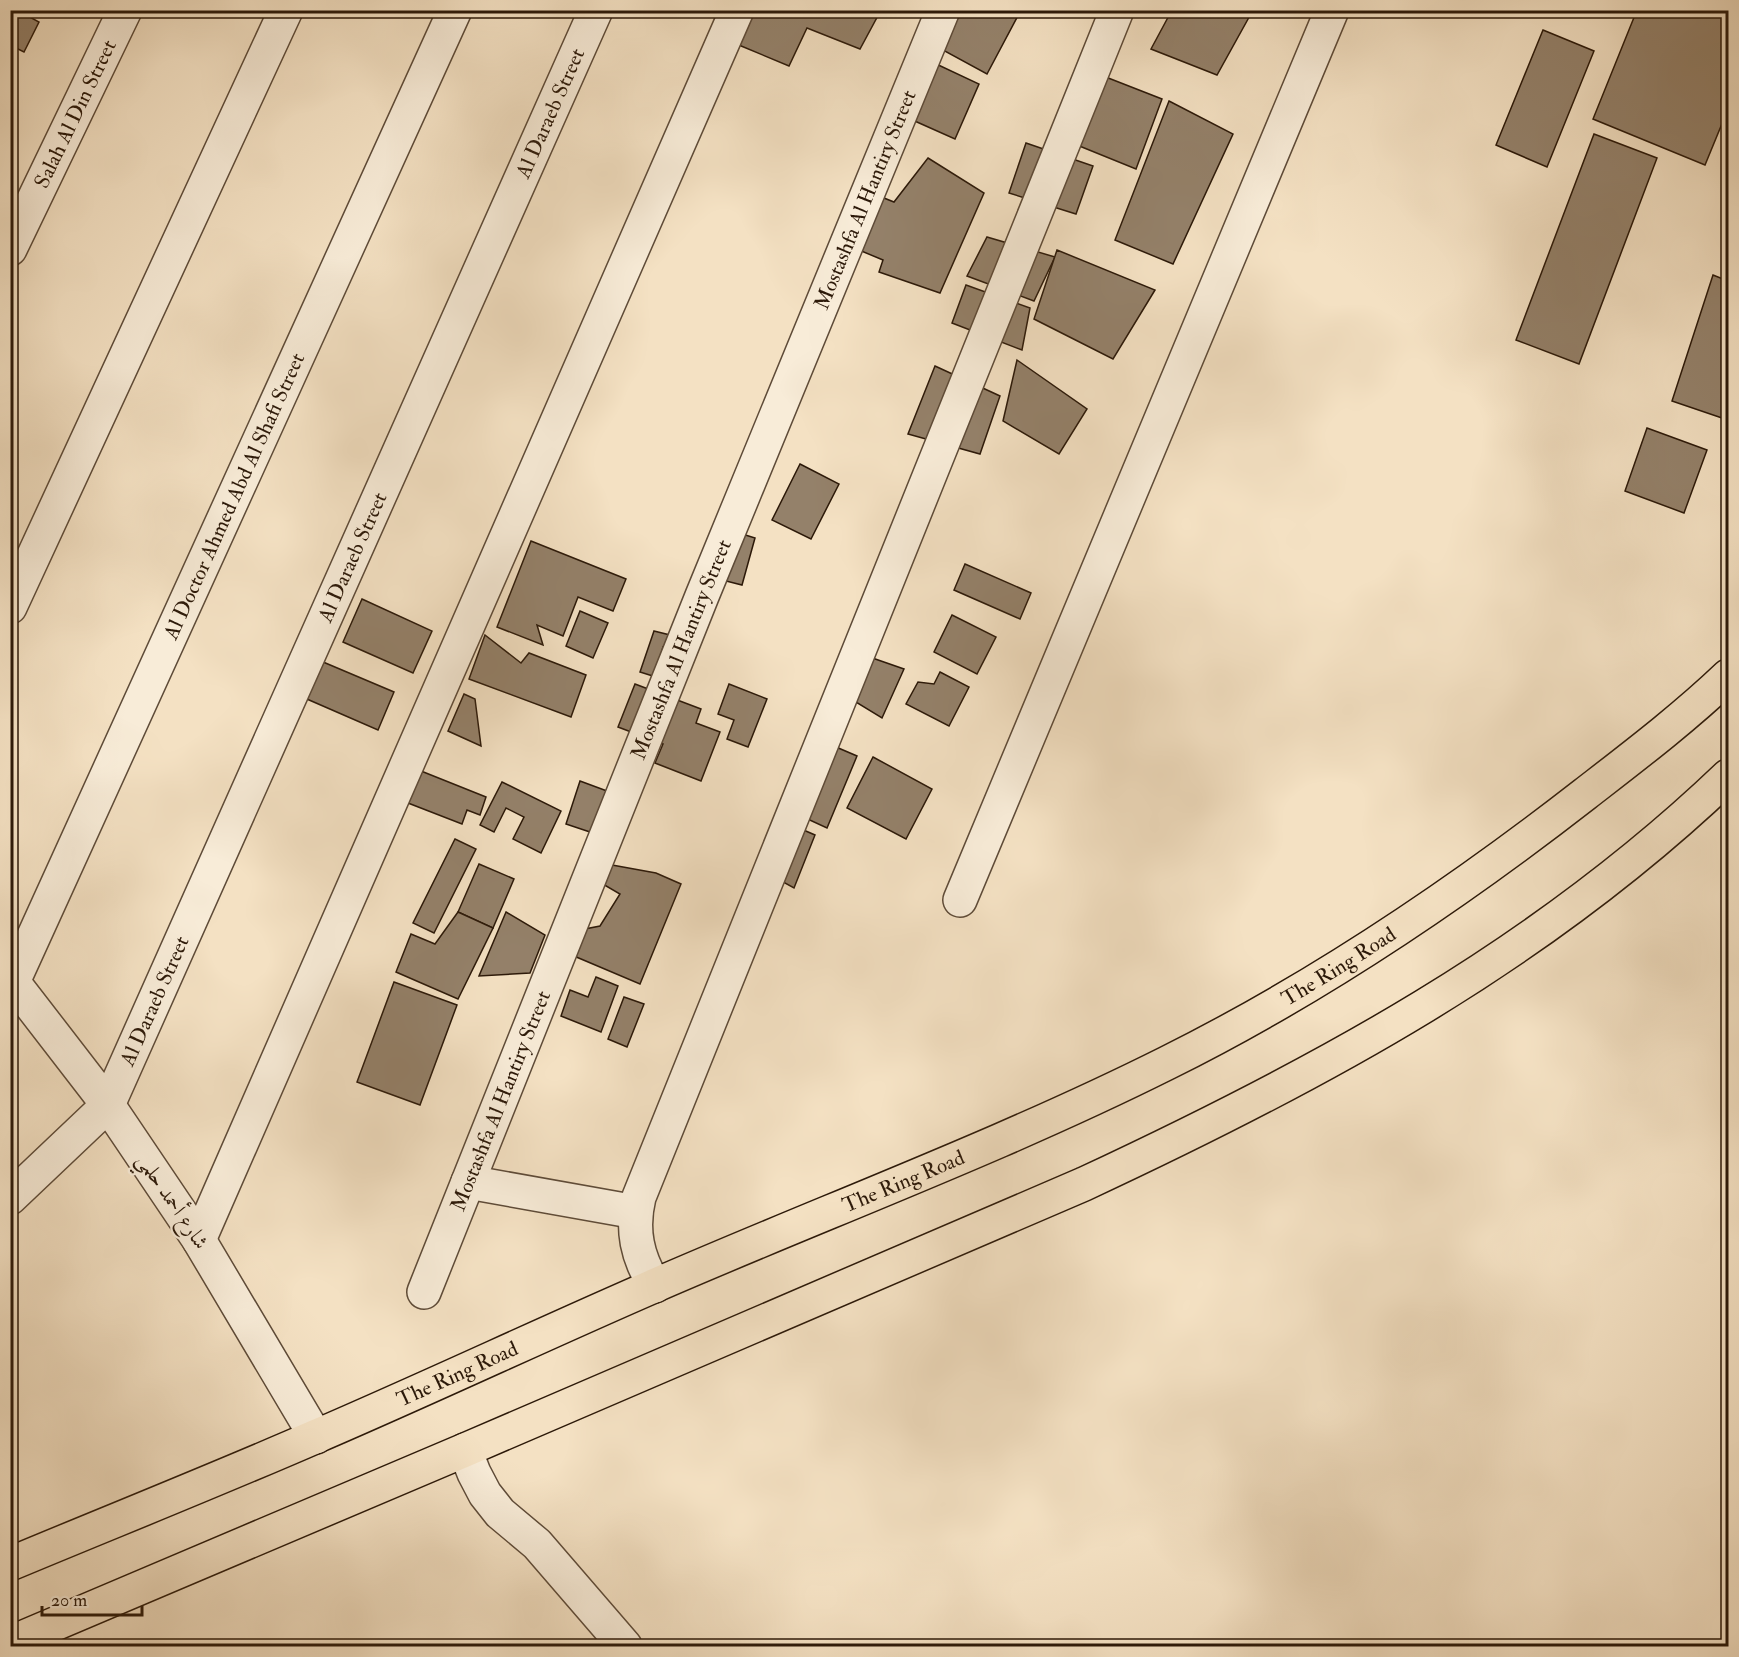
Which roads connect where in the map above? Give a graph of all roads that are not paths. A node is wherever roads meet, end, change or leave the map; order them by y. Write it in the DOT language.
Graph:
graph roads {
  1 [pos="125,10"];
  2 [pos="286,10"];
  3 [pos="455,10"];
  4 [pos="596,10"];
  5 [pos="737,10"];
  6 [pos="943,10"];
  7 [pos="1117,10"];
  8 [pos="1332,10"];
  9 [pos="10,249"];
  10 [pos="10,607"];
  11 [pos="1728,676"];
  12 [pos="1728,776"];
  13 [pos="960,900"];
  14 [pos="11,981"];
  15 [pos="108,1105"];
  16 [pos="468,1182"];
  17 [pos="10,1198"];
  18 [pos="636,1212"];
  19 [pos="199,1240"];
  20 [pos="655,1286"];
  21 [pos="424,1292"];
  22 [pos="316,1437"];
  23 [pos="465,1450"];
  24 [pos="10,1564"];
  25 [pos="10,1643"];
  26 [pos="625,1647"];
  1 -- 9 [label="street, Salah Al Din Street"];
  2 -- 10 [label="street"];
  3 -- 14 [label="street, Al Doctor Ahmed Abd Al Shafi Street"];
  4 -- 15 [label="street, Al Daraeb Street"];
  5 -- 19 [label="street"];
  6 -- 16 [label="street, Mostashfa Al Hantiry Street"];
  7 -- 18 [label="street"];
  8 -- 13 [label="street"];
  11 -- 20 [label="highway, The Ring Road"];
  12 -- 23 [label="highway"];
  14 -- 15 [label="street, شارع أحمد حلمي"];
  15 -- 17 [label="street"];
  15 -- 19 [label="street, شارع أحمد حلمي"];
  16 -- 18 [label="street"];
  16 -- 21 [label="street, Mostashfa Al Hantiry Street"];
  18 -- 20 [label="street"];
  19 -- 22 [label="street, شارع أحمد حلمي"];
  20 -- 22 [label="highway, The Ring Road"];
  22 -- 24 [label="highway, The Ring Road"];
  23 -- 25 [label="highway"];
  23 -- 26 [label="street"];
}
